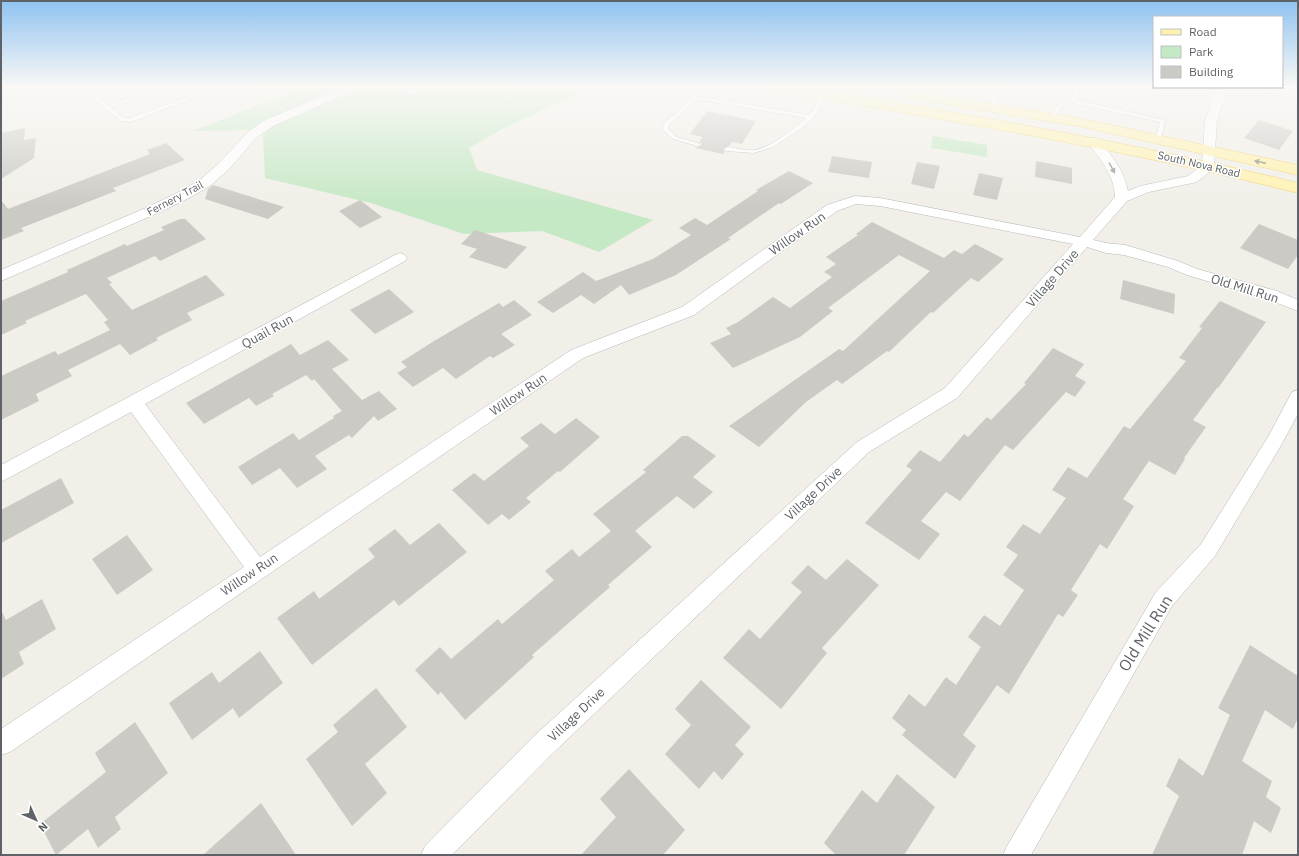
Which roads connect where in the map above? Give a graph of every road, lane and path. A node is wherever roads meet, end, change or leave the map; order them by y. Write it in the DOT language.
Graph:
graph roads {
  1 [pos="265,126"];
  2 [pos="666,126"];
  3 [pos="800,126"];
  4 [pos="1004,126"];
  5 [pos="1092,126"];
  6 [pos="1161,126"];
  7 [pos="1211,126"];
  8 [pos="1158,139"];
  9 [pos="1093,141"];
  10 [pos="698,144"];
  11 [pos="727,149"];
  12 [pos="1209,158"];
  13 [pos="1298,170"];
  14 [pos="1298,188"];
  15 [pos="1122,198"];
  16 [pos="1084,242"];
  17 [pos="400,258"];
  18 [pos="1,276"];
  19 [pos="1298,306"];
  20 [pos="1298,397"];
  21 [pos="134,403"];
  22 [pos="1,474"];
  23 [pos="257,569"];
  24 [pos="1,743"];
  25 [pos="434,855"];
  26 [pos="1016,855"];
  1 -- 18 [label="street, Fernery Trail"];
  2 -- 10 [label="lane"];
  3 -- 11 [label="lane"];
  4 -- 9 [label="main road, South Nova Road"];
  5 -- 8 [label="main road, South Nova Road"];
  6 -- 8 [label="lane"];
  7 -- 12 [label="street"];
  8 -- 12 [label="main road, South Nova Road"];
  9 -- 12 [label="main road, South Nova Road"];
  9 -- 15 [label="street, one-way"];
  13 -- 12 [label="main road, South Nova Road, one-way"];
  12 -- 14 [label="main road, South Nova Road"];
  12 -- 15 [label="street, Village Drive"];
  15 -- 16 [label="street, Village Drive"];
  16 -- 19 [label="street, Old Mill Run"];
  16 -- 23 [label="street, Willow Run"];
  16 -- 25 [label="street, Village Drive"];
  17 -- 21 [label="street, Quail Run"];
  20 -- 26 [label="street, Old Mill Run"];
  21 -- 22 [label="street, Quail Run"];
  21 -- 23 [label="street"];
  23 -- 24 [label="street, Willow Run"];
}
